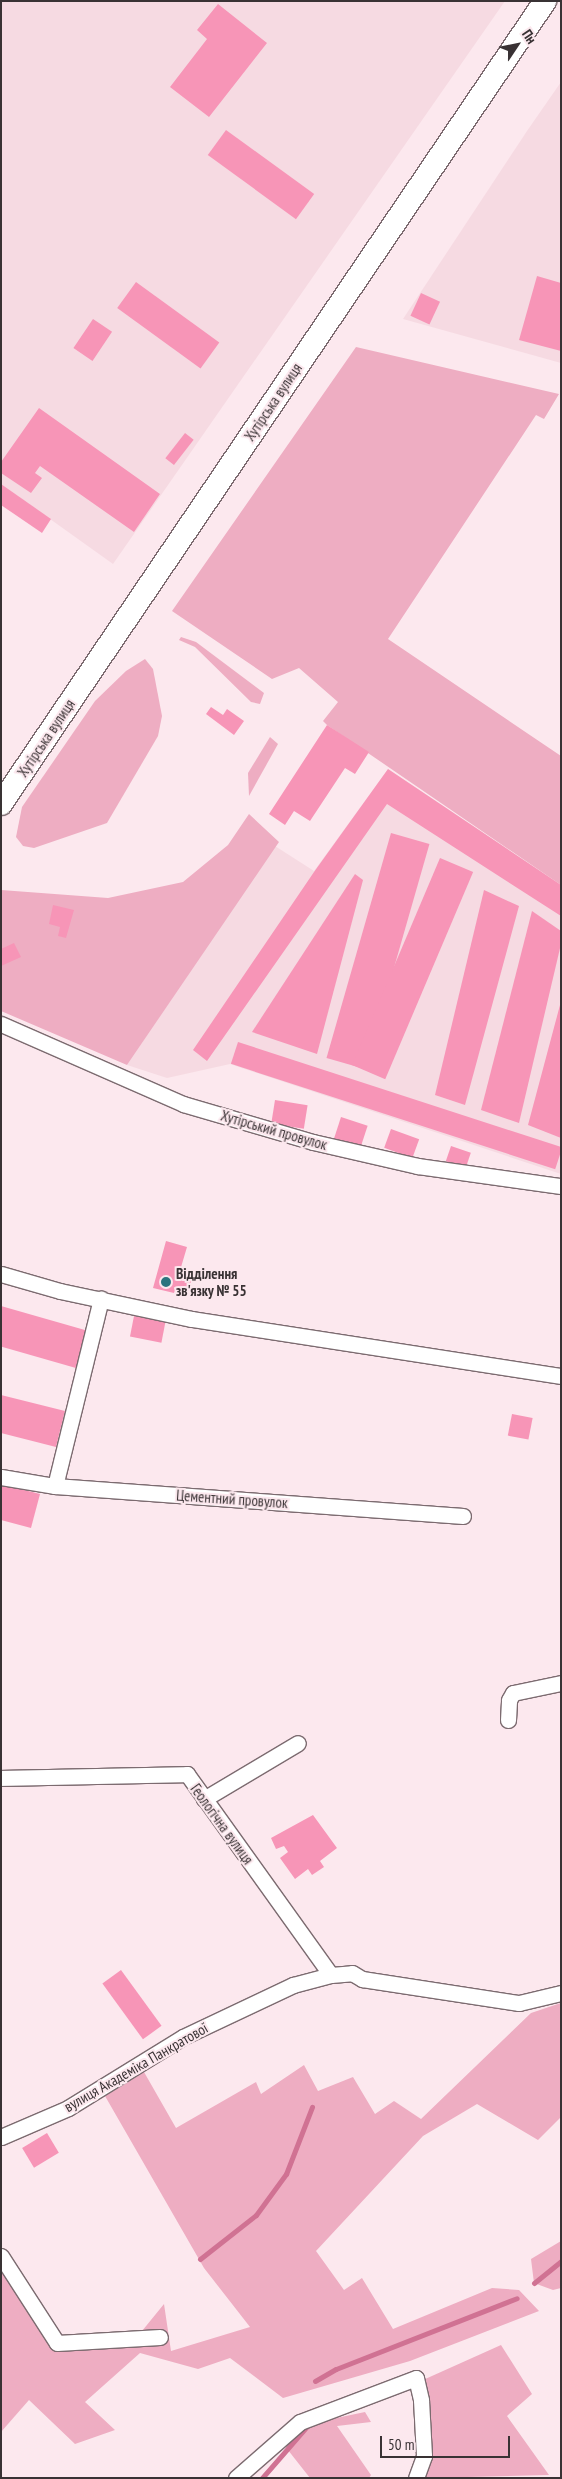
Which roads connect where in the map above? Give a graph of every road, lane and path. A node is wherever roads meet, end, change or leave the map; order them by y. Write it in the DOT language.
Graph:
graph roads {
  1 [pos="545,1"];
  2 [pos="1,804"];
  3 [pos="1,1024"];
  4 [pos="561,1186"];
  5 [pos="1,1274"];
  6 [pos="101,1299"];
  7 [pos="561,1376"];
  8 [pos="1,1477"];
  9 [pos="55,1486"];
  10 [pos="463,1516"];
  11 [pos="561,1683"];
  12 [pos="508,1720"];
  13 [pos="298,1743"];
  14 [pos="1,1778"];
  15 [pos="204,1799"];
  16 [pos="331,1975"];
  17 [pos="561,1993"];
  18 [pos="1,2137"];
  19 [pos="1,2256"];
  20 [pos="160,2337"];
  21 [pos="236,2478"];
  22 [pos="416,2478"];
  1 -- 2 [label="main road, Хутірська вулиця"];
  3 -- 4 [label="street, Хутірський провулок"];
  5 -- 6 [label="street"];
  6 -- 7 [label="street"];
  6 -- 9 [label="street"];
  8 -- 9 [label="street, Цементний провулок"];
  9 -- 10 [label="street, Цементний провулок"];
  11 -- 12 [label="street"];
  13 -- 15 [label="street"];
  14 -- 15 [label="street, Геологічна вулиця"];
  15 -- 16 [label="street, Геологічна вулиця"];
  16 -- 17 [label="street, вулиця Академіка Панкратової"];
  16 -- 18 [label="street, вулиця Академіка Панкратової"];
  19 -- 20 [label="street"];
  21 -- 22 [label="street"];
}
